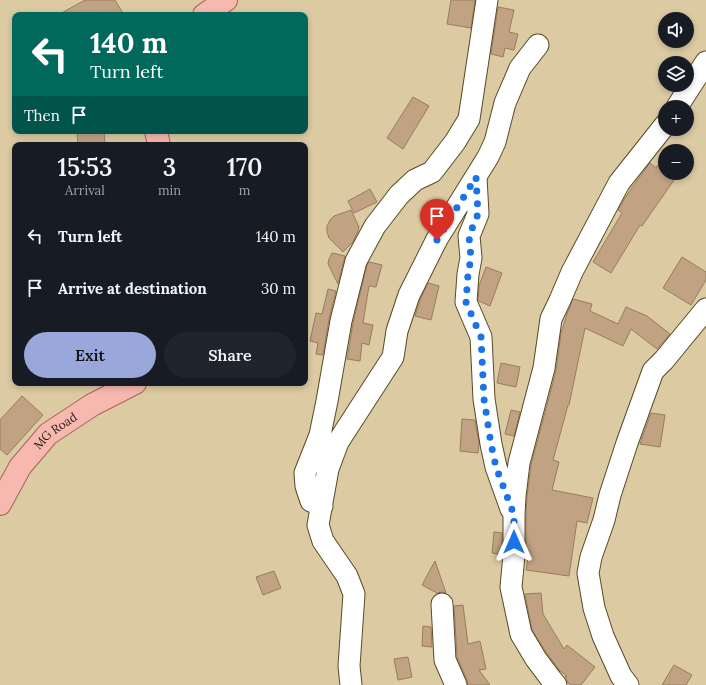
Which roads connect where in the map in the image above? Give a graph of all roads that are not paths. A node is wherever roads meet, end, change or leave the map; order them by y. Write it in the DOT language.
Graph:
graph roads {
  1 [pos="226,0"];
  2 [pos="487,0"];
  3 [pos="208,12"];
  4 [pos="538,45"];
  5 [pos="706,62"];
  6 [pos="682,100"];
  7 [pos="658,134"];
  8 [pos="476,177"];
  9 [pos="706,309"];
  10 [pos="129,386"];
  11 [pos="0,504"];
  12 [pos="322,506"];
  13 [pos="514,515"];
  14 [pos="442,604"];
  15 [pos="351,685"];
  16 [pos="456,685"];
  17 [pos="556,685"];
  18 [pos="628,685"];
  1 -- 3 [label="main road"];
  2 -- 12 [label="street"];
  4 -- 8 [label="street"];
  5 -- 6 [label="street"];
  7 -- 13 [label="street"];
  8 -- 12 [label="street"];
  8 -- 13 [label="street"];
  9 -- 18 [label="street"];
  10 -- 11 [label="main road, MG Road"];
  12 -- 15 [label="street"];
  13 -- 17 [label="street"];
  14 -- 16 [label="street"];
}
